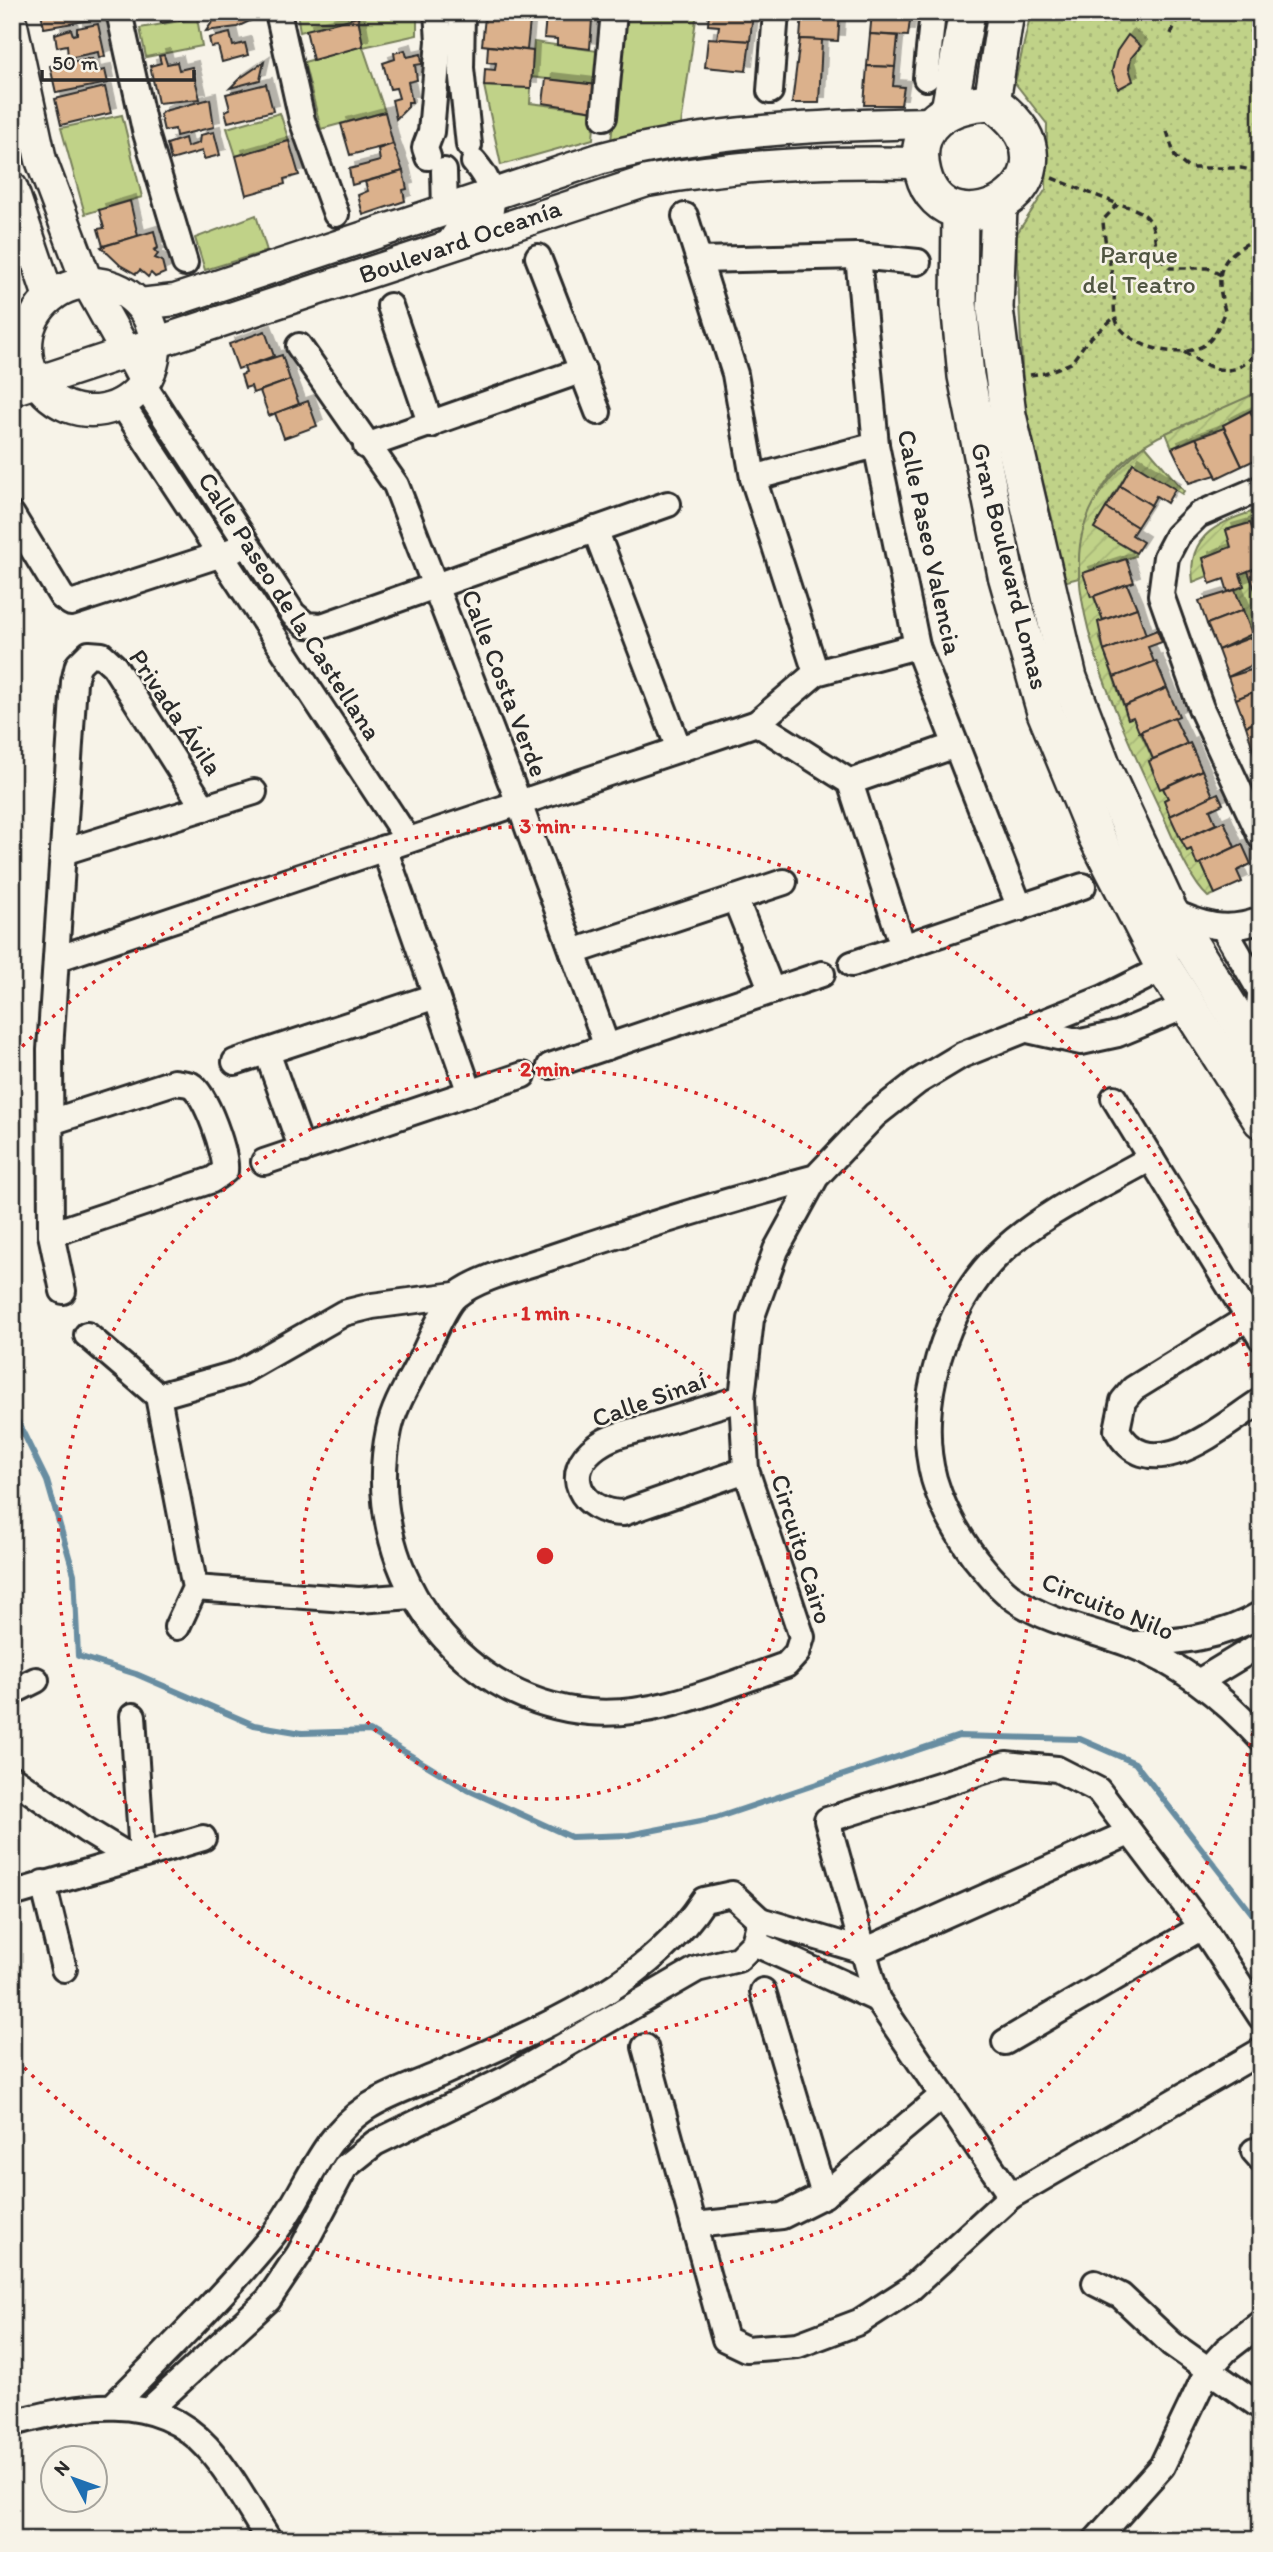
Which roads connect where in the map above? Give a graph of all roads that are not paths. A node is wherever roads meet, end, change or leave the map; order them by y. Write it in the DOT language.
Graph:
graph roads {
  1 [pos="118,12"];
  2 [pos="278,12"];
  3 [pos="437,12"];
  4 [pos="463,12"];
  5 [pos="614,12"];
  6 [pos="776,12"];
  7 [pos="933,12"];
  8 [pos="967,12"];
  9 [pos="1006,12"];
  10 [pos="12,25"];
  11 [pos="926,78"];
  12 [pos="770,91"];
  13 [pos="992,102"];
  14 [pos="941,116"];
  15 [pos="604,117"];
  16 [pos="476,152"];
  17 [pos="437,163"];
  18 [pos="920,163"];
  19 [pos="12,188"];
  20 [pos="999,207"];
  21 [pos="960,211"];
  22 [pos="336,214"];
  23 [pos="685,216"];
  24 [pos="448,245"];
  25 [pos="858,256"];
  26 [pos="538,257"];
  27 [pos="699,260"];
  28 [pos="918,262"];
  29 [pos="185,263"];
  30 [pos="87,282"];
  31 [pos="49,298"];
  32 [pos="140,304"];
  33 [pos="390,306"];
  34 [pos="21,336"];
  35 [pos="156,343"];
  36 [pos="299,346"];
  37 [pos="126,352"];
  38 [pos="583,370"];
  39 [pos="24,386"];
  40 [pos="132,394"];
  41 [pos="598,412"];
  42 [pos="431,425"];
  43 [pos="877,445"];
  44 [pos="366,446"];
  45 [pos="752,478"];
  46 [pos="1261,488"];
  47 [pos="668,504"];
  48 [pos="12,514"];
  49 [pos="595,529"];
  50 [pos="248,545"];
  51 [pos="220,555"];
  52 [pos="434,584"];
  53 [pos="917,646"];
  54 [pos="816,673"];
  55 [pos="757,723"];
  56 [pos="956,745"];
  57 [pos="679,749"];
  58 [pos="850,782"];
  59 [pos="254,792"];
  60 [pos="519,803"];
  61 [pos="204,808"];
  62 [pos="1261,837"];
  63 [pos="408,840"];
  64 [pos="384,848"];
  65 [pos="63,852"];
  66 [pos="783,882"];
  67 [pos="1083,886"];
  68 [pos="735,898"];
  69 [pos="1020,908"];
  70 [pos="1169,910"];
  71 [pos="1261,920"];
  72 [pos="1224,929"];
  73 [pos="903,947"];
  74 [pos="573,951"];
  75 [pos="55,958"];
  76 [pos="852,964"];
  77 [pos="1164,968"];
  78 [pos="822,974"];
  79 [pos="1259,985"];
  80 [pos="772,991"];
  81 [pos="436,996"];
  82 [pos="1186,1006"];
  83 [pos="1028,1030"];
  84 [pos="607,1047"];
  85 [pos="267,1052"];
  86 [pos="1258,1053"];
  87 [pos="235,1062"];
  88 [pos="550,1066"];
  89 [pos="523,1074"];
  90 [pos="470,1093"];
  91 [pos="1114,1098"];
  92 [pos="1258,1111"];
  93 [pos="51,1122"];
  94 [pos="302,1150"];
  95 [pos="1151,1158"];
  96 [pos="264,1162"];
  97 [pos="816,1177"];
  98 [pos="51,1234"];
  99 [pos="63,1291"];
  100 [pos="455,1295"];
  101 [pos="1255,1328"];
  102 [pos="87,1335"];
  103 [pos="158,1396"];
  104 [pos="742,1398"];
  105 [pos="1261,1401"];
  106 [pos="746,1470"];
  107 [pos="195,1588"];
  108 [pos="412,1595"];
  109 [pos="1261,1614"];
  110 [pos="177,1627"];
  111 [pos="1198,1639"];
  112 [pos="1129,1644"];
  113 [pos="1261,1644"];
  114 [pos="36,1679"];
  115 [pos="1200,1681"];
  116 [pos="12,1692"];
  117 [pos="133,1716"];
  118 [pos="1261,1739"];
  119 [pos="12,1778"];
  120 [pos="1129,1833"];
  121 [pos="203,1838"];
  122 [pos="137,1856"];
  123 [pos="43,1883"];
  124 [pos="12,1894"];
  125 [pos="1202,1927"];
  126 [pos="757,1932"];
  127 [pos="864,1951"];
  128 [pos="64,1969"];
  129 [pos="763,1991"];
  130 [pos="877,1999"];
  131 [pos="1261,2017"];
  132 [pos="1005,2042"];
  133 [pos="645,2047"];
  134 [pos="495,2048"];
  135 [pos="1261,2051"];
  136 [pos="508,2078"];
  137 [pos="942,2096"];
  138 [pos="824,2195"];
  139 [pos="1010,2196"];
  140 [pos="694,2225"];
  141 [pos="1094,2283"];
  142 [pos="1261,2323"];
  143 [pos="177,2341"];
  144 [pos="198,2365"];
  145 [pos="1208,2370"];
  146 [pos="114,2405"];
  147 [pos="1261,2407"];
  148 [pos="149,2410"];
  149 [pos="12,2423"];
  150 [pos="269,2540"];
  151 [pos="1096,2540"];
  1 -- 29 [label="street"];
  2 -- 22 [label="street"];
  3 -- 17 [label="street"];
  4 -- 16 [label="street"];
  5 -- 15 [label="street"];
  6 -- 12 [label="street"];
  7 -- 11 [label="street"];
  8 -- 14 [label="main road"];
  9 -- 13 [label="main road"];
  10 -- 30 [label="street"];
  13 -- 14 [label="main road"];
  13 -- 20 [label="main road"];
  14 -- 16 [label="street, Boulevard Oceanía"];
  14 -- 18 [label="main road"];
  16 -- 17 [label="street, Boulevard Oceanía"];
  16 -- 17 [label="street"];
  16 -- 24 [label="street"];
  17 -- 32 [label="street, Boulevard Oceanía"];
  18 -- 21 [label="main road"];
  18 -- 24 [label="street, Boulevard Oceanía"];
  19 -- 31 [label="street"];
  20 -- 21 [label="main road"];
  20 -- 70 [label="main road, Gran Boulevard Lomas"];
  21 -- 77 [label="main road, Gran Boulevard Lomas"];
  23 -- 27 [label="street"];
  24 -- 35 [label="street, Boulevard Oceanía"];
  25 -- 27 [label="street"];
  25 -- 28 [label="street"];
  25 -- 43 [label="street, Calle Paseo Valencia"];
  26 -- 38 [label="street"];
  27 -- 45 [label="street"];
  30 -- 31 [label="street"];
  30 -- 32 [label="street"];
  30 -- 37 [label="street"];
  31 -- 34 [label="street"];
  32 -- 35 [label="street"];
  33 -- 42 [label="street"];
  34 -- 39 [label="street"];
  35 -- 37 [label="street, Boulevard Oceanía"];
  35 -- 40 [label="street"];
  36 -- 44 [label="street, Calle Costa Verde"];
  37 -- 39 [label="street, Boulevard Oceanía"];
  37 -- 40 [label="street, Calle Paseo de la Castellana"];
  38 -- 41 [label="street"];
  38 -- 42 [label="street"];
  39 -- 40 [label="street"];
  40 -- 50 [label="street, Calle Paseo de la Castellana"];
  40 -- 51 [label="street, Calle Paseo de la Castellana"];
  42 -- 44 [label="street"];
  43 -- 45 [label="street"];
  43 -- 53 [label="street, Calle Paseo Valencia"];
  44 -- 52 [label="street, Calle Costa Verde"];
  45 -- 54 [label="street"];
  46 -- 62 [label="street"];
  47 -- 49 [label="street, Calle Paseo de la Castellana"];
  48 -- 51 [label="street"];
  49 -- 52 [label="street, Calle Paseo de la Castellana"];
  49 -- 57 [label="street"];
  50 -- 51 [label="street"];
  50 -- 52 [label="street, Calle Paseo de la Castellana"];
  51 -- 63 [label="street, Calle Paseo de la Castellana"];
  52 -- 60 [label="street, Calle Costa Verde"];
  53 -- 54 [label="street"];
  53 -- 56 [label="street, Calle Paseo Valencia"];
  54 -- 55 [label="street"];
  55 -- 57 [label="street"];
  55 -- 58 [label="street"];
  56 -- 58 [label="street"];
  56 -- 69 [label="street, Calle Paseo Valencia"];
  57 -- 60 [label="street"];
  58 -- 73 [label="street"];
  59 -- 61 [label="street, Privada Ávila"];
  60 -- 63 [label="street"];
  60 -- 74 [label="street, Calle Costa Verde"];
  61 -- 65 [label="street, Privada Ávila"];
  61 -- 65 [label="street, Privada Ávila"];
  63 -- 64 [label="street"];
  64 -- 75 [label="street"];
  64 -- 81 [label="street"];
  65 -- 75 [label="street, Privada Ávila"];
  66 -- 68 [label="street"];
  67 -- 69 [label="street"];
  68 -- 74 [label="street"];
  68 -- 80 [label="street"];
  69 -- 73 [label="street"];
  70 -- 72 [label="street"];
  70 -- 86 [label="main road, Gran Boulevard Lomas"];
  71 -- 72 [label="street"];
  72 -- 79 [label="street"];
  73 -- 76 [label="street"];
  74 -- 84 [label="street, Calle Costa Verde"];
  75 -- 93 [label="street, Privada Ávila"];
  77 -- 82 [label="main road, Gran Boulevard Lomas"];
  77 -- 83 [label="street, Circuito Cairo"];
  78 -- 80 [label="street"];
  79 -- 86 [label="street"];
  80 -- 84 [label="street"];
  81 -- 85 [label="street"];
  81 -- 90 [label="street"];
  82 -- 83 [label="street"];
  82 -- 92 [label="main road, Gran Boulevard Lomas"];
  83 -- 97 [label="street, Circuito Cairo"];
  84 -- 88 [label="street"];
  85 -- 87 [label="street"];
  85 -- 94 [label="street"];
  89 -- 90 [label="street"];
  90 -- 94 [label="street"];
  91 -- 95 [label="street"];
  93 -- 98 [label="street, Privada Ávila"];
  93 -- 98 [label="street"];
  94 -- 96 [label="street"];
  95 -- 101 [label="street"];
  95 -- 112 [label="street, Circuito Nilo"];
  97 -- 100 [label="street, Circuito Cairo"];
  97 -- 104 [label="street, Circuito Cairo"];
  98 -- 99 [label="street, Privada Ávila"];
  100 -- 103 [label="street"];
  100 -- 108 [label="street, Circuito Cairo"];
  101 -- 105 [label="street"];
  102 -- 103 [label="street"];
  103 -- 107 [label="street"];
  104 -- 106 [label="street, Circuito Cairo"];
  104 -- 106 [label="street, Calle Sinaí"];
  106 -- 108 [label="street, Circuito Cairo"];
  107 -- 108 [label="street"];
  107 -- 110 [label="street"];
  109 -- 111 [label="street"];
  111 -- 112 [label="street"];
  111 -- 115 [label="street"];
  112 -- 115 [label="street, Circuito Nilo"];
  113 -- 115 [label="street"];
  114 -- 116 [label="street"];
  115 -- 118 [label="street, Circuito Nilo"];
  117 -- 122 [label="street"];
  119 -- 122 [label="street"];
  120 -- 125 [label="street"];
  120 -- 127 [label="street"];
  120 -- 127 [label="street"];
  121 -- 122 [label="street"];
  122 -- 123 [label="street"];
  123 -- 124 [label="street"];
  123 -- 128 [label="street"];
  125 -- 131 [label="street"];
  125 -- 132 [label="street"];
  126 -- 127 [label="street"];
  126 -- 130 [label="street"];
  126 -- 134 [label="street"];
  126 -- 136 [label="street"];
  127 -- 130 [label="street"];
  129 -- 138 [label="street"];
  130 -- 137 [label="street"];
  133 -- 140 [label="street"];
  134 -- 136 [label="street"];
  134 -- 143 [label="street"];
  135 -- 139 [label="street"];
  136 -- 144 [label="street"];
  137 -- 138 [label="street"];
  137 -- 139 [label="street"];
  138 -- 140 [label="street"];
  139 -- 140 [label="street"];
  141 -- 145 [label="street"];
  142 -- 145 [label="street"];
  143 -- 144 [label="street"];
  143 -- 146 [label="street"];
  144 -- 148 [label="street"];
  145 -- 147 [label="street"];
  145 -- 151 [label="street"];
  146 -- 148 [label="street"];
  146 -- 149 [label="street"];
  148 -- 150 [label="street"];
}
